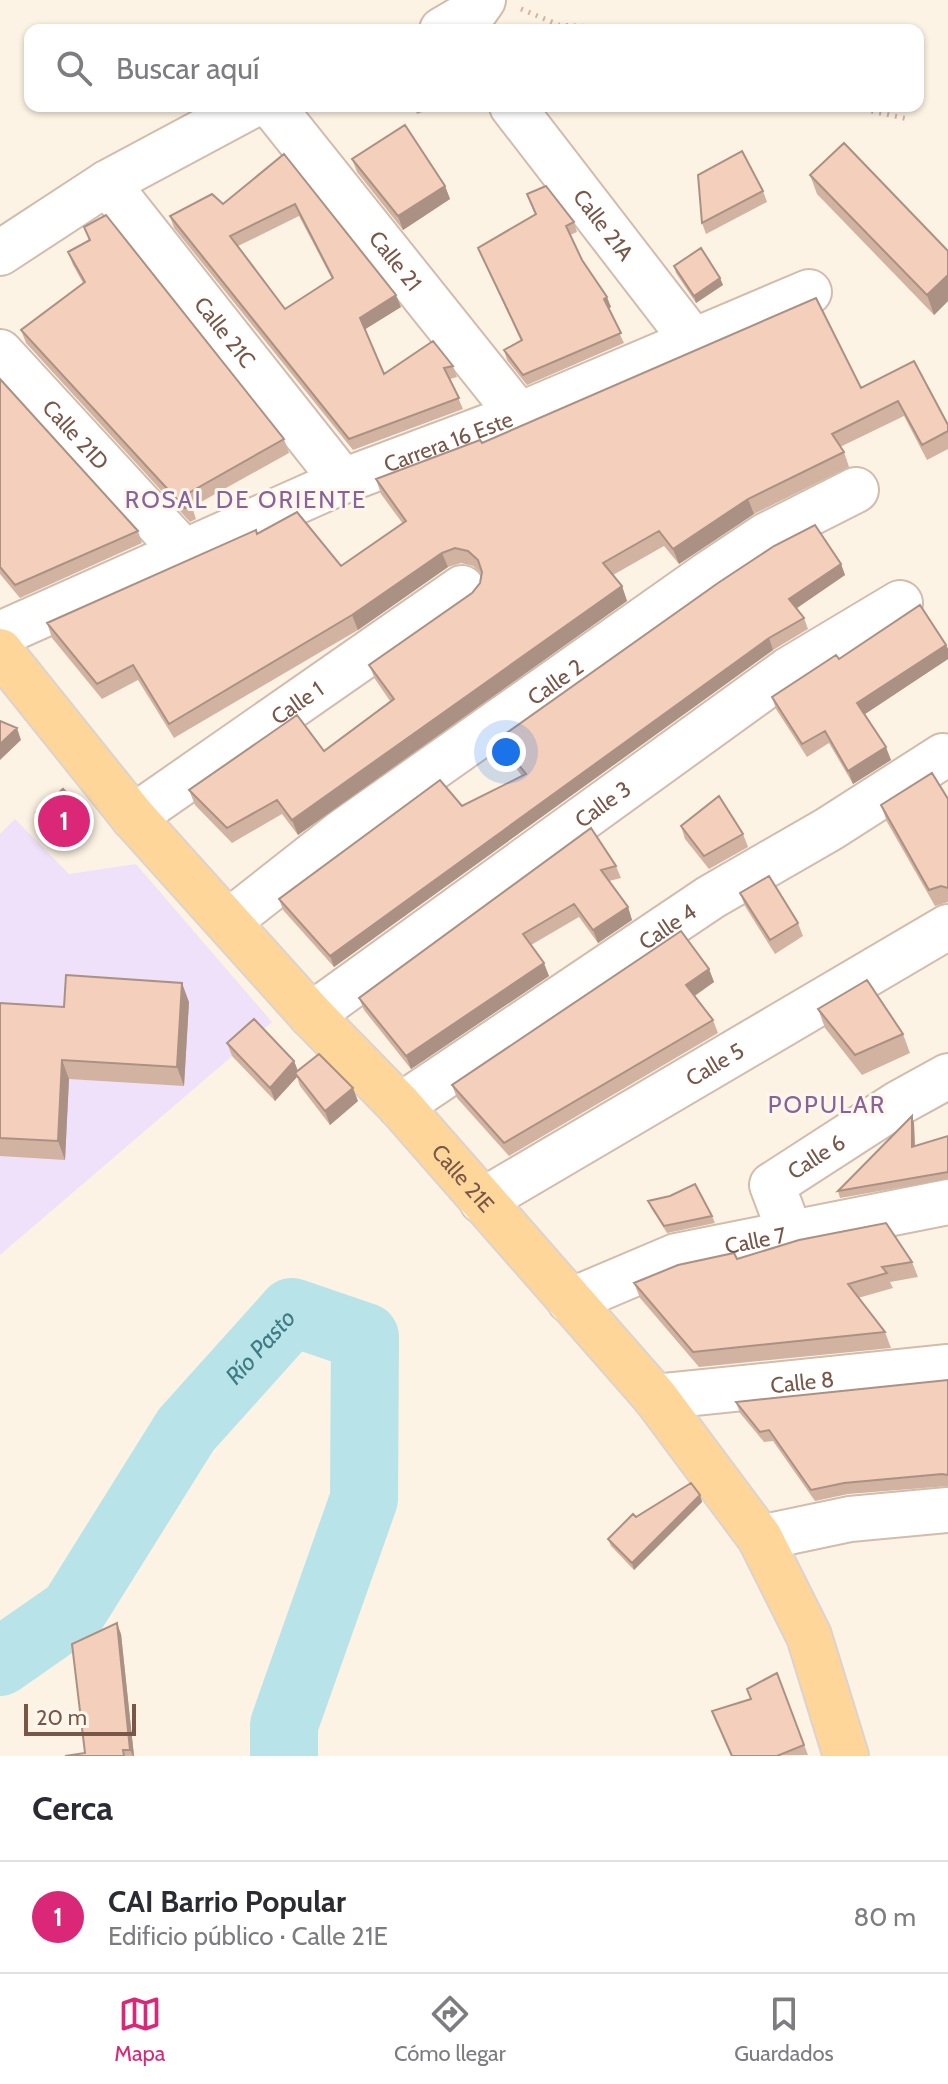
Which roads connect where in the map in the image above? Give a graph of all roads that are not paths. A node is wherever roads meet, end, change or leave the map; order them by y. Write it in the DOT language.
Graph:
graph roads {
  1 [pos="499,3"];
  2 [pos="452,24"];
  3 [pos="240,112"];
  4 [pos="277,112"];
  5 [pos="517,112"];
  6 [pos="107,183"];
  7 [pos="0,253"];
  8 [pos="809,292"];
  9 [pos="694,342"];
  10 [pos="0,352"];
  11 [pos="519,415"];
  12 [pos="343,481"];
  13 [pos="856,490"];
  14 [pos="185,553"];
  15 [pos="462,588"];
  16 [pos="900,603"];
  17 [pos="0,634"];
  18 [pos="0,651"];
  19 [pos="943,756"];
  20 [pos="133,817"];
  21 [pos="228,922"];
  22 [pos="948,927"];
  23 [pos="311,1015"];
  24 [pos="948,1076"];
  25 [pos="400,1106"];
  26 [pos="482,1201"];
  27 [pos="948,1202"];
  28 [pos="791,1235"];
  29 [pos="570,1301"];
  30 [pos="948,1367"];
  31 [pos="655,1397"];
  32 [pos="948,1510"];
  33 [pos="760,1538"];
  34 [pos="846,1756"];
  1 -- 2 [label="street"];
  3 -- 6 [label="street"];
  4 -- 11 [label="street, Calle 21"];
  5 -- 9 [label="street, Calle 21A"];
  6 -- 7 [label="street"];
  6 -- 12 [label="street, Calle 21C"];
  8 -- 9 [label="street, Carrera 16 Este"];
  9 -- 11 [label="street, Carrera 16 Este"];
  10 -- 14 [label="street, Calle 21D"];
  11 -- 12 [label="street, Carrera 16 Este"];
  12 -- 14 [label="street, Carrera 16 Este"];
  13 -- 21 [label="street, Calle 2"];
  14 -- 17 [label="street, Carrera 16 Este"];
  15 -- 20 [label="street, Calle 1"];
  16 -- 23 [label="street, Calle 3"];
  18 -- 20 [label="main road, Calle 21E"];
  19 -- 25 [label="street, Calle 4"];
  20 -- 21 [label="main road, Calle 21E"];
  21 -- 23 [label="main road, Calle 21E"];
  22 -- 26 [label="street, Calle 5"];
  23 -- 25 [label="main road, Calle 21E"];
  24 -- 28 [label="street, Calle 6"];
  25 -- 26 [label="main road, Calle 21E"];
  26 -- 29 [label="main road, Calle 21E"];
  27 -- 28 [label="street, Calle 7"];
  28 -- 29 [label="street, Calle 7"];
  29 -- 31 [label="main road, Calle 21E"];
  30 -- 31 [label="street, Calle 8"];
  31 -- 33 [label="main road, Calle 21E"];
  32 -- 33 [label="street"];
  33 -- 34 [label="main road, Calle 21E"];
}
